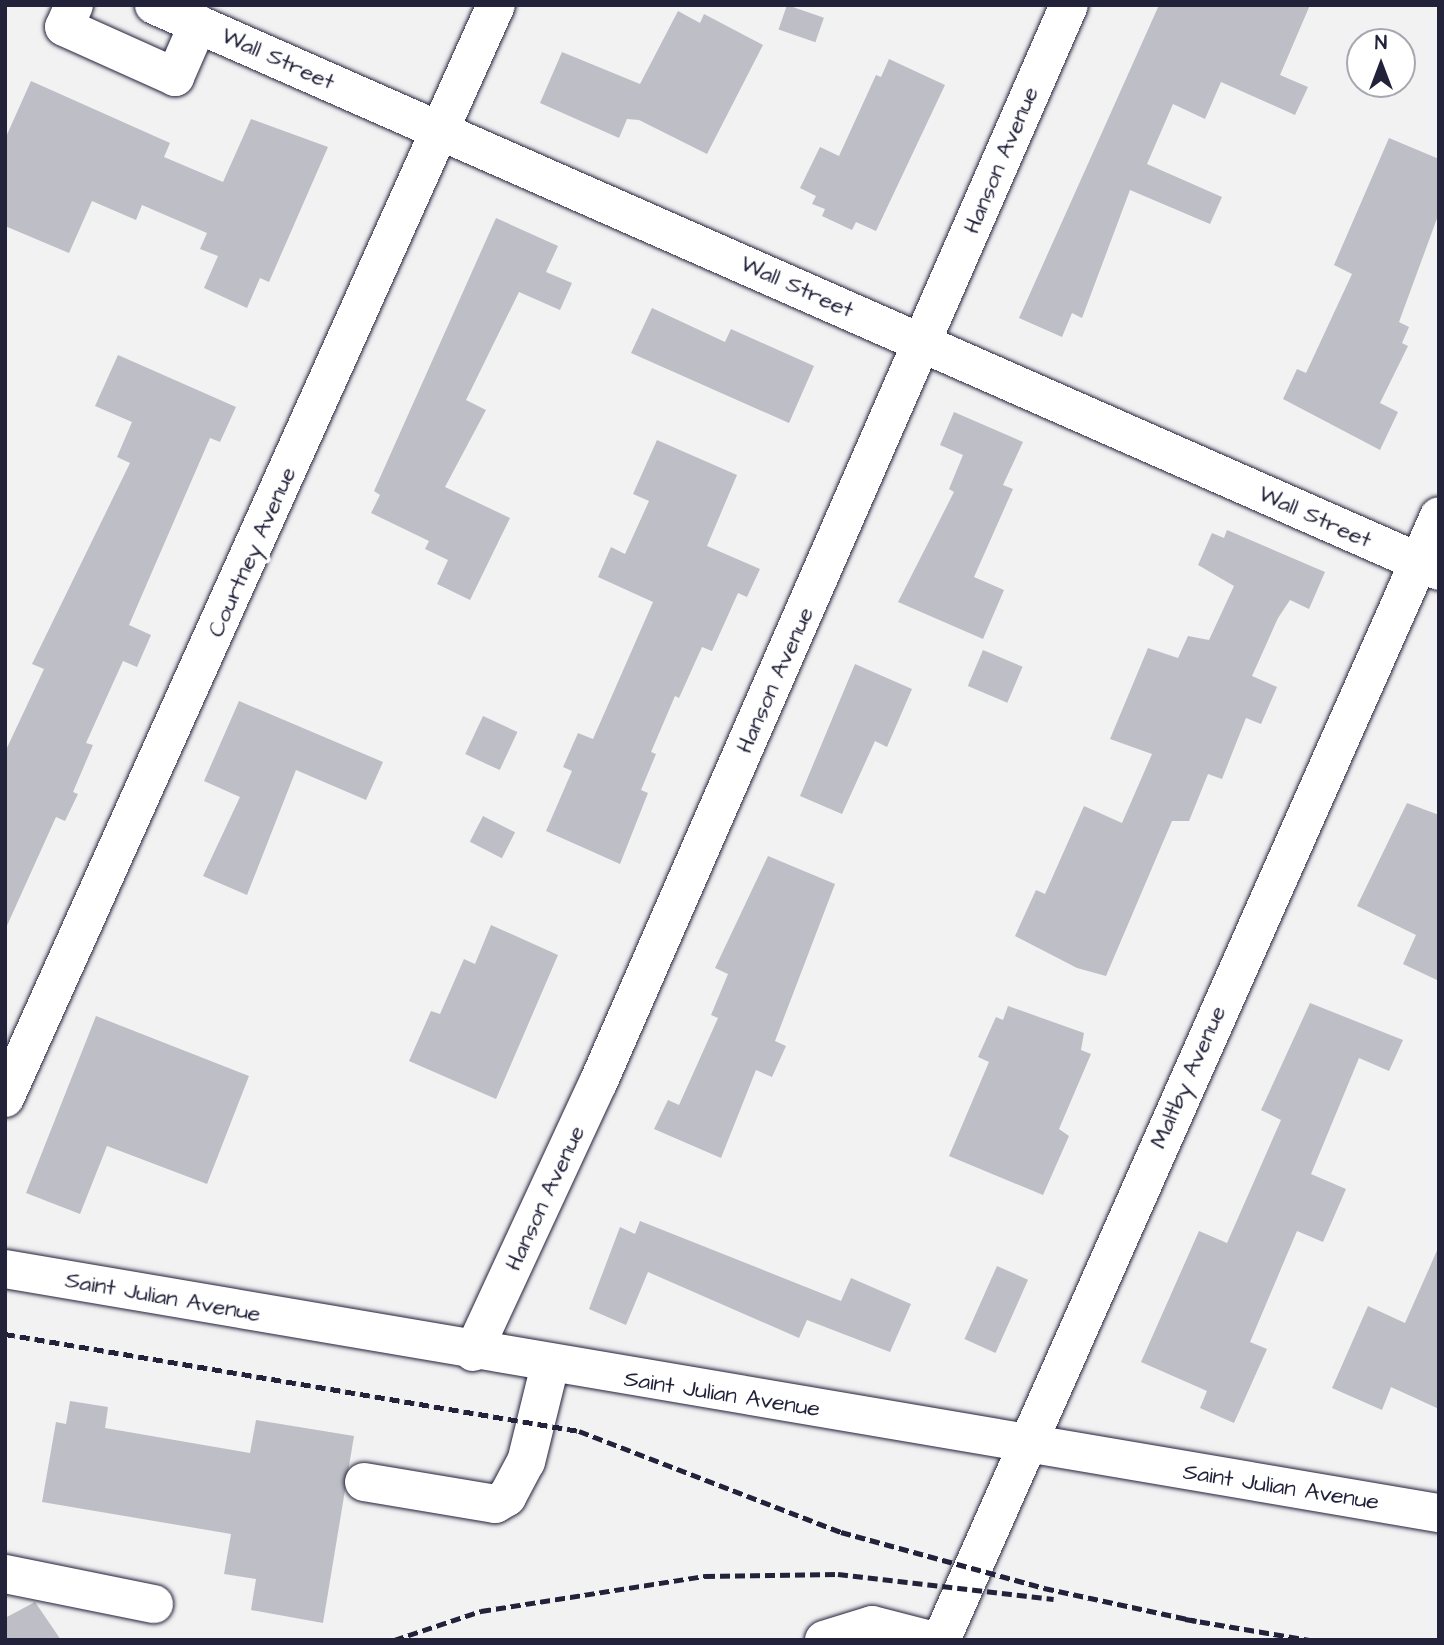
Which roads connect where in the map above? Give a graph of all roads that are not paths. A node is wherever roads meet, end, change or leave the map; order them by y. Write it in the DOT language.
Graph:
graph roads {
  1 [pos="74,5"];
  2 [pos="154,5"];
  3 [pos="496,5"];
  4 [pos="1069,5"];
  5 [pos="198,24"];
  6 [pos="442,130"];
  7 [pos="922,343"];
  8 [pos="1439,516"];
  9 [pos="1429,566"];
  10 [pos="5,1098"];
  11 [pos="5,1269"];
  12 [pos="474,1352"];
  13 [pos="550,1365"];
  14 [pos="1024,1444"];
  15 [pos="364,1482"];
  16 [pos="1439,1513"];
  17 [pos="5,1574"];
  18 [pos="154,1604"];
  19 [pos="824,1640"];
  20 [pos="931,1640"];
  21 [pos="941,1640"];
  1 -- 5 [label="street"];
  2 -- 5 [label="street, Wall Street"];
  3 -- 6 [label="street, Courtney Avenue"];
  4 -- 7 [label="street, Hanson Avenue"];
  5 -- 6 [label="street, Wall Street"];
  6 -- 7 [label="street, Wall Street"];
  6 -- 10 [label="street, Courtney Avenue"];
  7 -- 9 [label="street, Wall Street"];
  7 -- 12 [label="street, Hanson Avenue"];
  8 -- 9 [label="street, Maltby Avenue"];
  9 -- 14 [label="street, Maltby Avenue"];
  11 -- 12 [label="street, Saint Julian Avenue"];
  12 -- 13 [label="street, Saint Julian Avenue"];
  13 -- 14 [label="street, Saint Julian Avenue"];
  13 -- 15 [label="street"];
  14 -- 16 [label="street, Saint Julian Avenue"];
  14 -- 21 [label="street, Maltby Avenue"];
  17 -- 18 [label="street"];
  19 -- 20 [label="street"];
}
